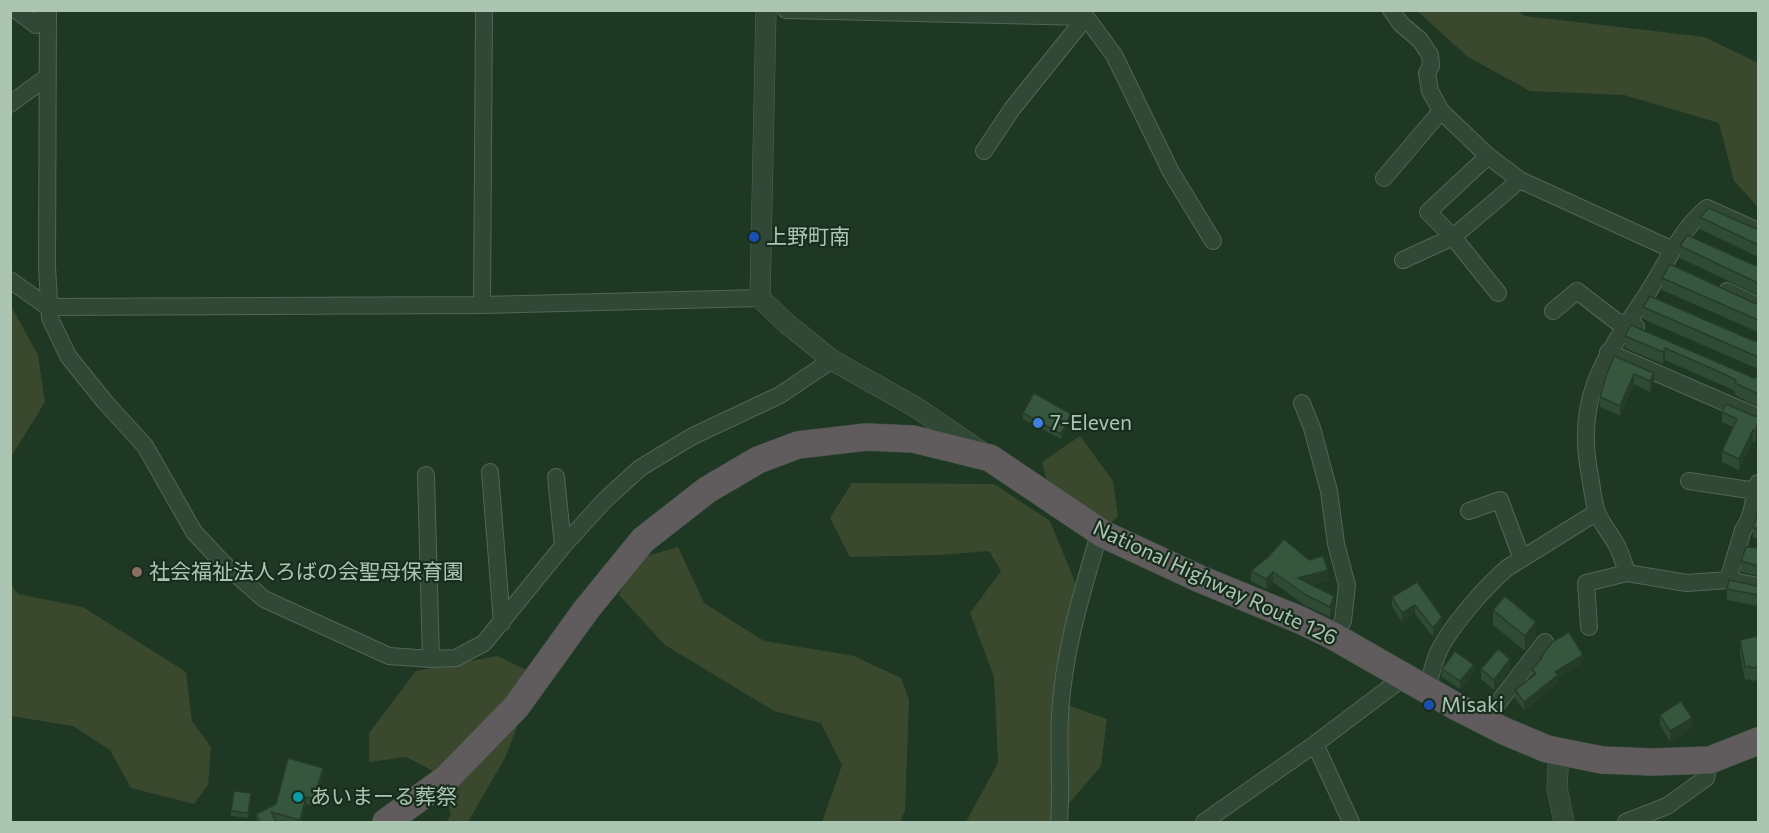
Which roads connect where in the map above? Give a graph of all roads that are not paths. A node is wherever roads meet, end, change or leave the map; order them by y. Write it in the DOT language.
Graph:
graph roads {
  1 [pos="16,10"];
  2 [pos="47,10"];
  3 [pos="484,10"];
  4 [pos="766,10"];
  5 [pos="786,10"];
  6 [pos="1391,10"];
  7 [pos="857,11"];
  8 [pos="945,12"];
  9 [pos="1040,13"];
  10 [pos="1086,17"];
  11 [pos="47,77"];
  12 [pos="10,104"];
  13 [pos="1441,111"];
  14 [pos="984,151"];
  15 [pos="1488,156"];
  16 [pos="1384,178"];
  17 [pos="1520,180"];
  18 [pos="1758,231"];
  19 [pos="1453,237"];
  20 [pos="1213,241"];
  21 [pos="1403,260"];
  22 [pos="1672,261"];
  23 [pos="10,280"];
  24 [pos="1707,282"];
  25 [pos="1498,293"];
  26 [pos="1646,296"];
  27 [pos="760,298"];
  28 [pos="1666,304"];
  29 [pos="482,305"];
  30 [pos="1758,306"];
  31 [pos="48,307"];
  32 [pos="1553,311"];
  33 [pos="1626,323"];
  34 [pos="1648,332"];
  35 [pos="1608,352"];
  36 [pos="832,360"];
  37 [pos="1302,403"];
  38 [pos="1758,417"];
  39 [pos="990,458"];
  40 [pos="490,472"];
  41 [pos="426,475"];
  42 [pos="556,477"];
  43 [pos="1689,481"];
  44 [pos="1757,487"];
  45 [pos="1469,511"];
  46 [pos="1597,512"];
  47 [pos="1755,514"];
  48 [pos="1100,531"];
  49 [pos="1738,545"];
  50 [pos="563,546"];
  51 [pos="1758,549"];
  52 [pos="1522,559"];
  53 [pos="1627,573"];
  54 [pos="1728,580"];
  55 [pos="1758,586"];
  56 [pos="502,623"];
  57 [pos="1589,627"];
  58 [pos="1333,636"];
  59 [pos="1545,642"];
  60 [pos="431,659"];
  61 [pos="1415,684"];
  62 [pos="1484,721"];
  63 [pos="1758,741"];
  64 [pos="1315,744"];
  65 [pos="1559,751"];
  66 [pos="1710,760"];
  67 [pos="386,822"];
  68 [pos="1059,822"];
  69 [pos="1204,822"];
  70 [pos="1351,822"];
  71 [pos="1564,822"];
  72 [pos="1626,822"];
  1 -- 2 [label="street"];
  2 -- 11 [label="street"];
  3 -- 29 [label="street"];
  4 -- 27 [label="street"];
  5 -- 7 [label="street"];
  6 -- 13 [label="street"];
  7 -- 8 [label="street"];
  8 -- 9 [label="street"];
  9 -- 10 [label="street"];
  10 -- 14 [label="street"];
  10 -- 20 [label="street"];
  11 -- 12 [label="street"];
  11 -- 31 [label="street"];
  13 -- 15 [label="street"];
  13 -- 16 [label="street"];
  15 -- 17 [label="street"];
  15 -- 19 [label="street"];
  17 -- 19 [label="street"];
  17 -- 22 [label="street"];
  18 -- 22 [label="street"];
  19 -- 21 [label="street"];
  19 -- 25 [label="street"];
  22 -- 26 [label="street"];
  23 -- 31 [label="street"];
  24 -- 30 [label="street"];
  26 -- 28 [label="street"];
  26 -- 33 [label="street"];
  27 -- 29 [label="street"];
  27 -- 36 [label="street"];
  29 -- 31 [label="street"];
  31 -- 60 [label="street"];
  32 -- 33 [label="street"];
  33 -- 34 [label="street"];
  33 -- 35 [label="street"];
  35 -- 38 [label="street"];
  35 -- 46 [label="street"];
  36 -- 39 [label="street"];
  36 -- 50 [label="street"];
  37 -- 58 [label="street"];
  39 -- 48 [label="highway, National Highway Route 126"];
  39 -- 67 [label="highway, National Highway Route 126"];
  40 -- 56 [label="street"];
  41 -- 60 [label="street"];
  42 -- 50 [label="street"];
  43 -- 44 [label="street"];
  44 -- 47 [label="street"];
  45 -- 52 [label="street"];
  46 -- 52 [label="street"];
  46 -- 53 [label="street"];
  47 -- 49 [label="street"];
  48 -- 58 [label="highway, National Highway Route 126"];
  48 -- 68 [label="street"];
  49 -- 51 [label="street"];
  49 -- 54 [label="street"];
  50 -- 56 [label="street"];
  52 -- 61 [label="street"];
  53 -- 54 [label="street"];
  53 -- 57 [label="street"];
  54 -- 55 [label="street"];
  56 -- 60 [label="street"];
  58 -- 61 [label="highway, National Highway Route 126"];
  59 -- 62 [label="street"];
  61 -- 62 [label="highway, National Highway Route 126"];
  61 -- 64 [label="street"];
  62 -- 65 [label="highway, National Highway Route 126"];
  63 -- 66 [label="highway, National Highway Route 126"];
  64 -- 69 [label="street"];
  64 -- 70 [label="street"];
  65 -- 66 [label="highway, National Highway Route 126"];
  65 -- 71 [label="street"];
  66 -- 72 [label="street"];
}
